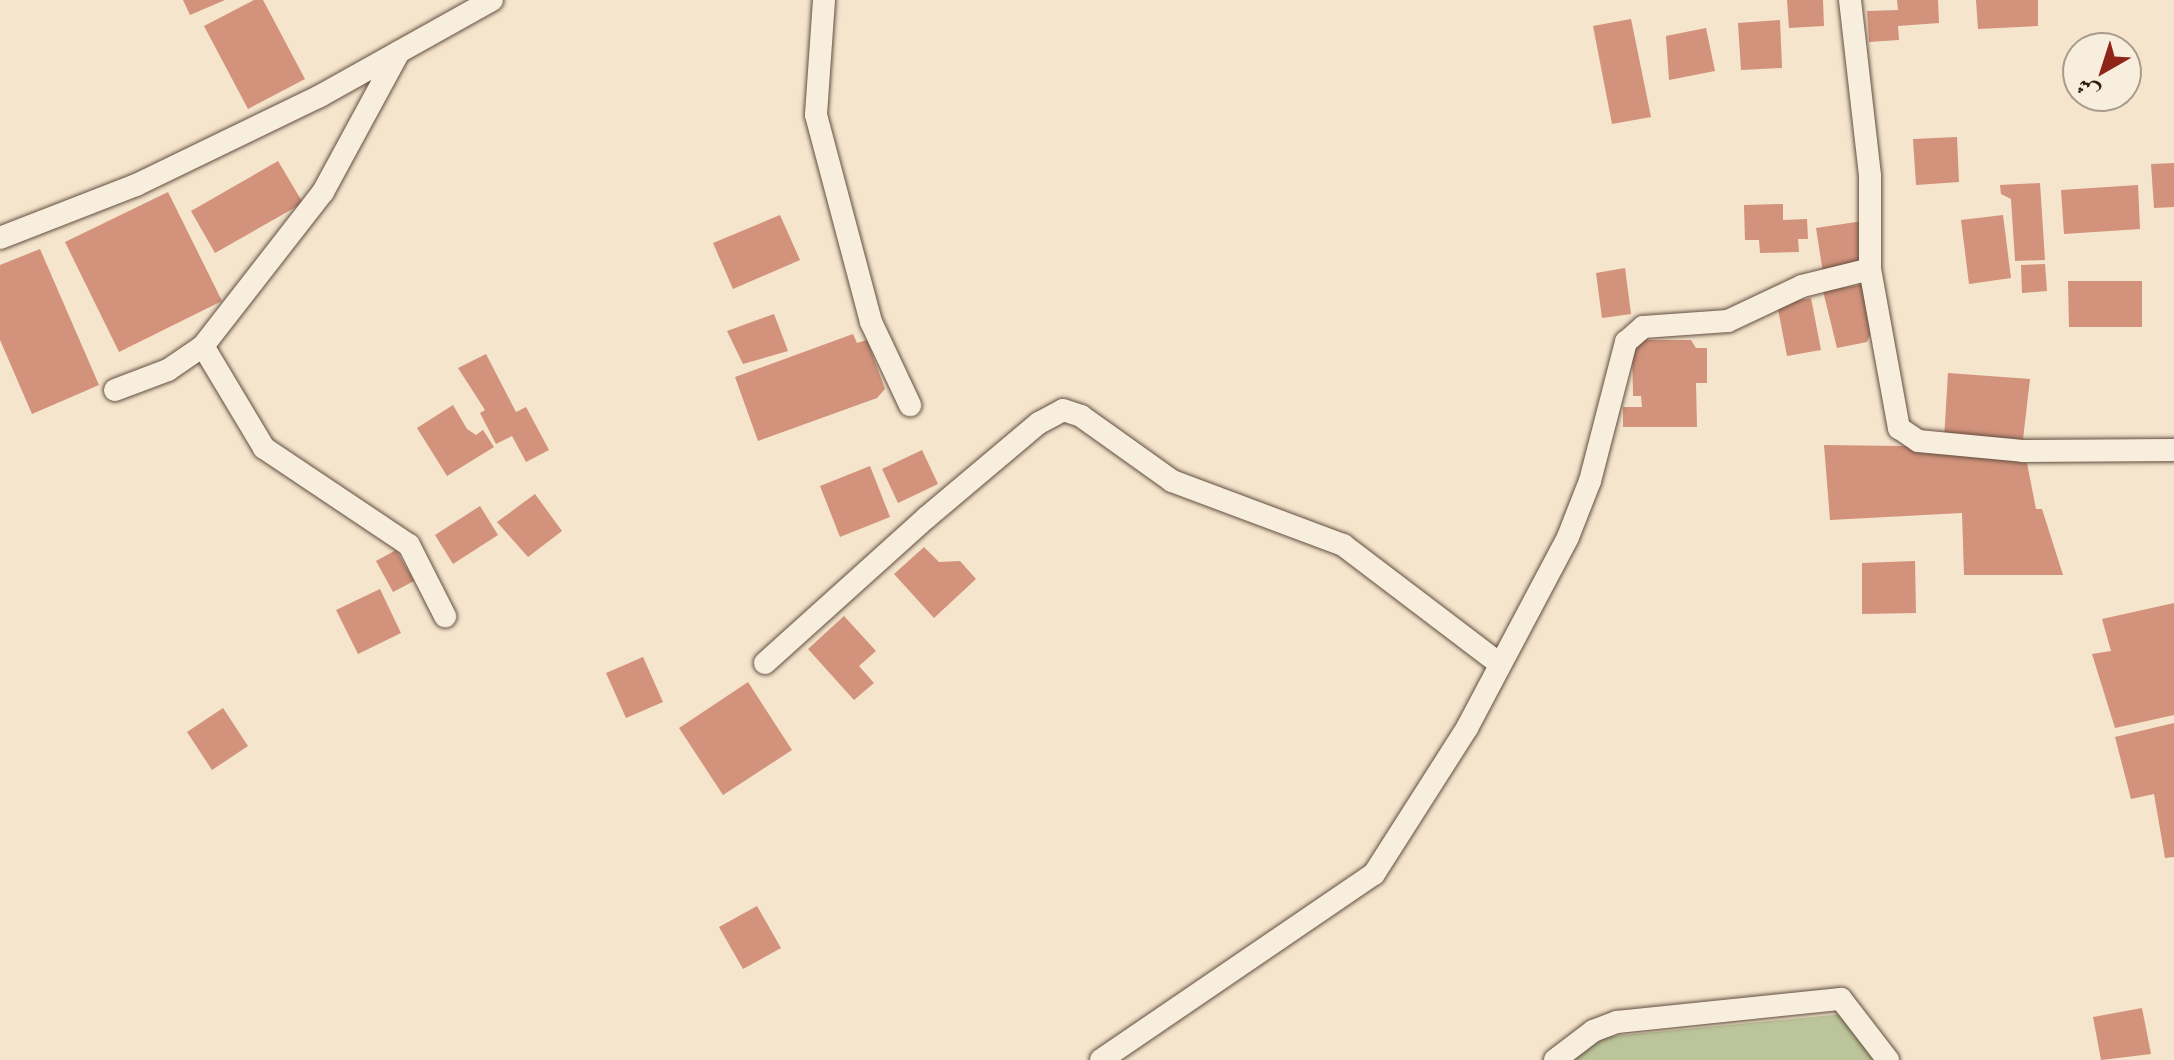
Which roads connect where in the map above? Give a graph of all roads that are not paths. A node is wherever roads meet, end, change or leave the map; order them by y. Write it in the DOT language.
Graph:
graph roads {
  1 [pos="492,0"];
  2 [pos="824,0"];
  3 [pos="1850,0"];
  4 [pos="399,52"];
  5 [pos="0,238"];
  6 [pos="1870,269"];
  7 [pos="203,346"];
  8 [pos="115,390"];
  9 [pos="910,405"];
  10 [pos="2174,450"];
  11 [pos="445,616"];
  12 [pos="765,663"];
  13 [pos="1500,664"];
  14 [pos="1101,1060"];
  15 [pos="1555,1060"];
  16 [pos="1888,1060"];
  1 -- 4 [label="street"];
  2 -- 9 [label="street"];
  3 -- 6 [label="street"];
  4 -- 5 [label="street"];
  4 -- 7 [label="street"];
  6 -- 10 [label="street"];
  6 -- 13 [label="street"];
  7 -- 8 [label="street"];
  7 -- 11 [label="street"];
  12 -- 13 [label="street"];
  13 -- 14 [label="street"];
  15 -- 16 [label="street"];
}
